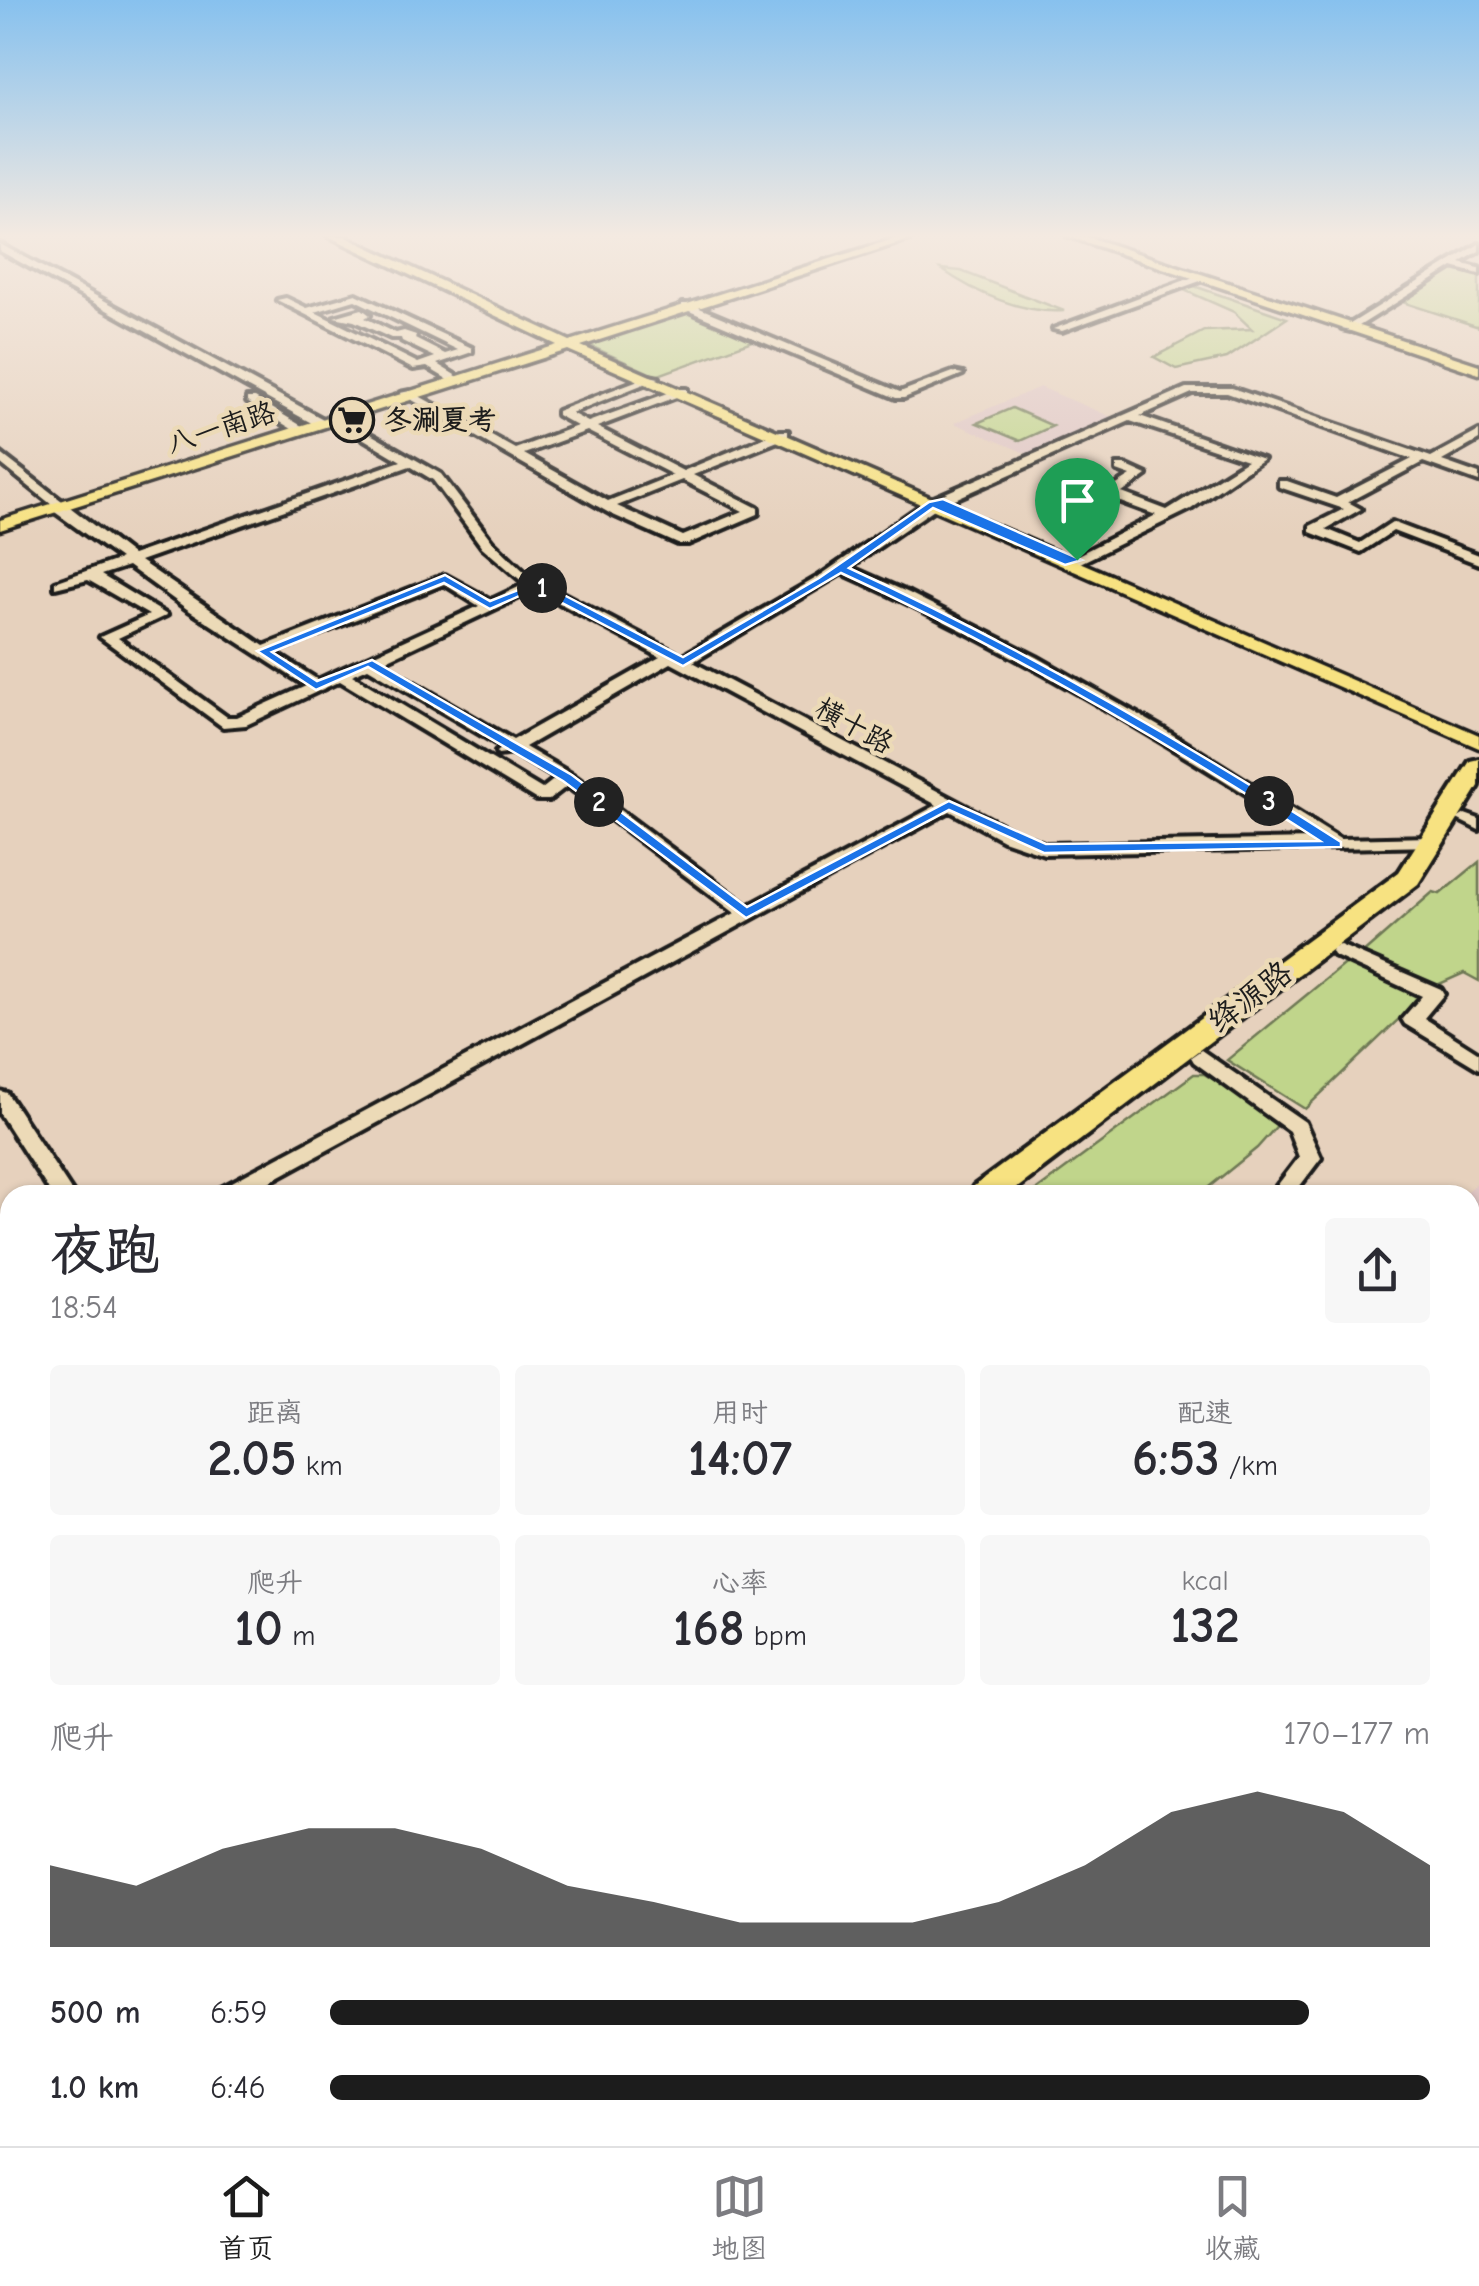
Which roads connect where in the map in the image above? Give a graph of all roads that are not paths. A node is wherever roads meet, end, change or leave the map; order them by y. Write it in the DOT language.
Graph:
graph roads {
  1 [pos="140,336"];
  2 [pos="162,336"];
  3 [pos="362,336"];
  4 [pos="385,336"];
  5 [pos="406,336"];
  6 [pos="439,336"];
  7 [pos="552,336"];
  8 [pos="552,336"];
  9 [pos="594,336"];
  10 [pos="754,336"];
  11 [pos="1379,336"];
  12 [pos="391,342"];
  13 [pos="569,344"];
  14 [pos="230,357"];
  15 [pos="445,358"];
  16 [pos="430,362"];
  17 [pos="211,363"];
  18 [pos="1479,368"];
  19 [pos="956,374"];
  20 [pos="455,379"];
  21 [pos="651,379"];
  22 [pos="681,392"];
  23 [pos="407,394"];
  24 [pos="1131,417"];
  25 [pos="327,420"];
  26 [pos="588,427"];
  27 [pos="300,428"];
  28 [pos="781,435"];
  29 [pos="1479,435"];
  30 [pos="516,453"];
  31 [pos="0,457"];
  32 [pos="1426,460"];
  33 [pos="410,462"];
  34 [pos="1120,468"];
  35 [pos="683,475"];
  36 [pos="1479,478"];
  37 [pos="1284,484"];
  38 [pos="936,502"];
  39 [pos="1337,502"];
  40 [pos="59,506"];
  41 [pos="606,506"];
  42 [pos="1167,516"];
  43 [pos="0,524"];
  44 [pos="1479,560"];
  45 [pos="130,561"];
  46 [pos="1073,561"];
  47 [pos="841,568"];
  48 [pos="90,575"];
  49 [pos="535,584"];
  50 [pos="60,585"];
  51 [pos="490,606"];
  52 [pos="263,651"];
  53 [pos="678,659"];
  54 [pos="368,662"];
  55 [pos="341,675"];
  56 [pos="316,686"];
  57 [pos="1479,732"];
  58 [pos="1479,742"];
  59 [pos="513,746"];
  60 [pos="487,763"];
  61 [pos="1479,766"];
  62 [pos="567,778"];
  63 [pos="949,805"];
  64 [pos="1476,807"];
  65 [pos="1430,842"];
  66 [pos="1336,844"];
  67 [pos="746,913"];
  68 [pos="1340,951"];
  69 [pos="1201,1057"];
  70 [pos="1479,1062"];
  71 [pos="0,1098"];
  72 [pos="57,1185"];
  73 [pos="245,1185"];
  74 [pos="998,1185"];
  75 [pos="1032,1185"];
  76 [pos="1288,1185"];
  1 -- 27 [label="street"];
  2 -- 17 [label="street, 横十路"];
  3 -- 12 [label="street"];
  4 -- 12 [label="street"];
  5 -- 12 [label="street"];
  6 -- 15 [label="street"];
  7 -- 13 [label="main road"];
  8 -- 13 [label="main road"];
  9 -- 13 [label="main road, 八一南路"];
  10 -- 19 [label="street"];
  11 -- 18 [label="main road"];
  12 -- 15 [label="street"];
  12 -- 16 [label="street"];
  13 -- 20 [label="main road, 八一南路"];
  13 -- 21 [label="main road"];
  14 -- 17 [label="street"];
  15 -- 16 [label="street"];
  16 -- 20 [label="street"];
  17 -- 25 [label="street, 横十路"];
  20 -- 23 [label="main road, 八一南路"];
  21 -- 22 [label="main road"];
  21 -- 26 [label="street"];
  22 -- 26 [label="street"];
  22 -- 28 [label="main road"];
  23 -- 25 [label="main road, 八一南路"];
  23 -- 30 [label="street"];
  24 -- 32 [label="street"];
  24 -- 38 [label="street"];
  24 -- 42 [label="street"];
  25 -- 27 [label="main road, 八一南路"];
  25 -- 33 [label="street, 横十路"];
  26 -- 30 [label="street"];
  26 -- 35 [label="street"];
  27 -- 40 [label="main road, 八一南路"];
  28 -- 35 [label="street"];
  28 -- 38 [label="main road"];
  29 -- 32 [label="street"];
  30 -- 41 [label="street"];
  31 -- 40 [label="street"];
  32 -- 36 [label="street"];
  32 -- 39 [label="street"];
  33 -- 45 [label="street"];
  33 -- 49 [label="street, 横十路"];
  34 -- 42 [label="street"];
  35 -- 41 [label="street"];
  35 -- 41 [label="street"];
  37 -- 39 [label="street"];
  38 -- 46 [label="main road"];
  38 -- 47 [label="street"];
  39 -- 44 [label="street"];
  40 -- 43 [label="main road, 八一南路"];
  40 -- 45 [label="street"];
  42 -- 46 [label="street"];
  45 -- 48 [label="street"];
  45 -- 52 [label="street"];
  46 -- 57 [label="main road"];
  46 -- 58 [label="main road"];
  47 -- 53 [label="street"];
  47 -- 66 [label="street"];
  48 -- 50 [label="street"];
  48 -- 56 [label="street"];
  49 -- 51 [label="street"];
  49 -- 53 [label="street, 横十路"];
  51 -- 52 [label="street"];
  51 -- 54 [label="street"];
  52 -- 56 [label="street"];
  53 -- 59 [label="street"];
  53 -- 63 [label="street, 横十路"];
  54 -- 55 [label="street"];
  54 -- 59 [label="street"];
  55 -- 56 [label="street"];
  55 -- 60 [label="street"];
  59 -- 60 [label="street"];
  59 -- 62 [label="street"];
  60 -- 62 [label="street"];
  61 -- 65 [label="highway, 绛源路"];
  62 -- 67 [label="street"];
  63 -- 66 [label="street, 横十路"];
  63 -- 67 [label="street"];
  64 -- 68 [label="highway, 绛源路"];
  65 -- 66 [label="street, 横十路"];
  65 -- 74 [label="highway, 绛源路"];
  67 -- 73 [label="street"];
  68 -- 69 [label="highway, 绛源路"];
  68 -- 70 [label="street"];
  69 -- 75 [label="highway, 绛源路"];
  69 -- 76 [label="street"];
  71 -- 72 [label="street"];
}
